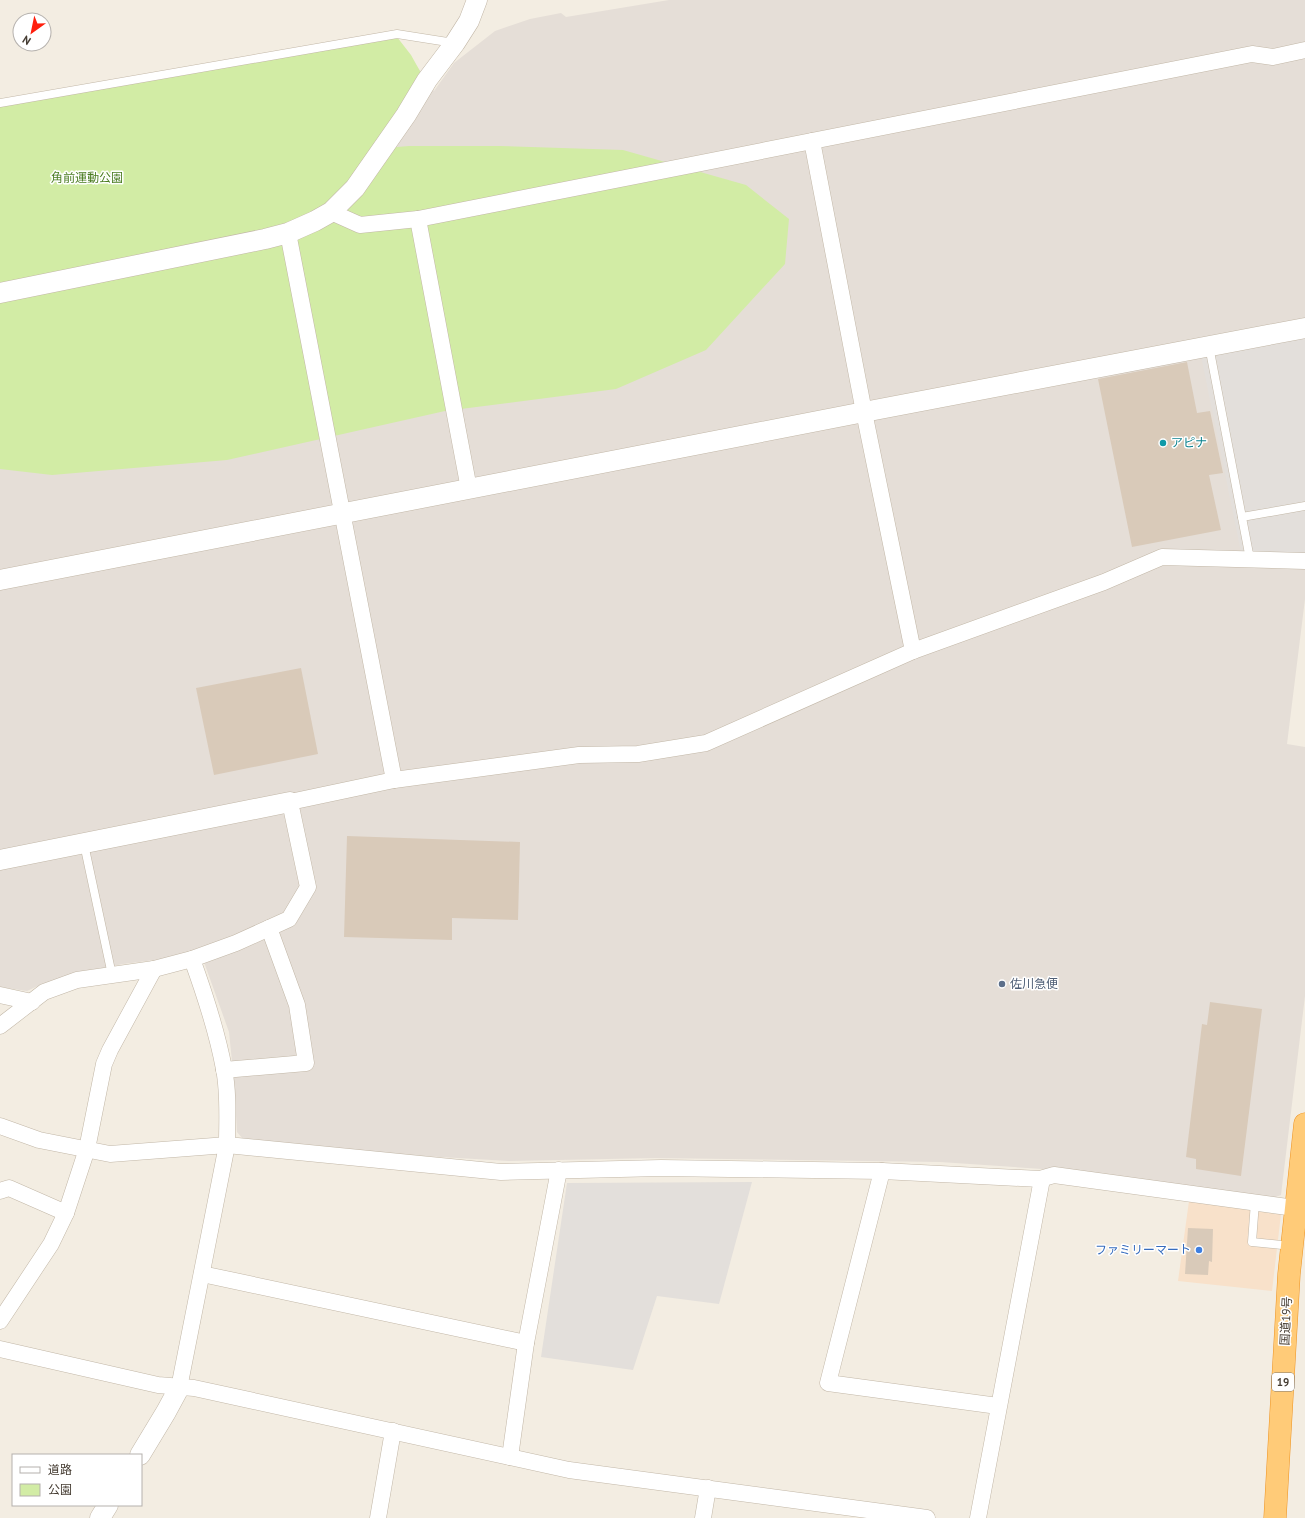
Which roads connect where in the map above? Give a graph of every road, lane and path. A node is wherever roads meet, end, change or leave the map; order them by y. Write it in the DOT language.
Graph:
graph roads {
  1 [pos="477,0"];
  2 [pos="455,43"];
  3 [pos="1305,50"];
  4 [pos="0,103"];
  5 [pos="812,141"];
  6 [pos="330,212"];
  7 [pos="418,219"];
  8 [pos="288,233"];
  9 [pos="0,293"];
  10 [pos="1305,328"];
  11 [pos="1209,346"];
  12 [pos="864,412"];
  13 [pos="469,489"];
  14 [pos="1305,506"];
  15 [pos="342,513"];
  16 [pos="1242,517"];
  17 [pos="1250,559"];
  18 [pos="1305,561"];
  19 [pos="0,580"];
  20 [pos="913,650"];
  21 [pos="394,780"];
  22 [pos="290,802"];
  23 [pos="84,843"];
  24 [pos="0,860"];
  25 [pos="269,928"];
  26 [pos="192,959"];
  27 [pos="154,969"];
  28 [pos="112,975"];
  29 [pos="0,995"];
  30 [pos="32,1002"];
  31 [pos="0,1026"];
  32 [pos="224,1070"];
  33 [pos="1305,1124"];
  34 [pos="0,1126"];
  35 [pos="227,1146"];
  36 [pos="87,1149"];
  37 [pos="559,1170"];
  38 [pos="882,1171"];
  39 [pos="1042,1179"];
  40 [pos="1301,1183"];
  41 [pos="0,1192"];
  42 [pos="1255,1202"];
  43 [pos="1295,1208"];
  44 [pos="66,1213"];
  45 [pos="1291,1246"];
  46 [pos="202,1274"];
  47 [pos="0,1321"];
  48 [pos="526,1343"];
  49 [pos="0,1349"];
  50 [pos="178,1388"];
  51 [pos="998,1406"];
  52 [pos="392,1431"];
  53 [pos="141,1454"];
  54 [pos="510,1457"];
  55 [pos="708,1488"];
  56 [pos="107,1506"];
  57 [pos="100,1518"];
  58 [pos="378,1518"];
  59 [pos="703,1518"];
  60 [pos="927,1518"];
  61 [pos="978,1518"];
  62 [pos="1275,1518"];
  1 -- 2 [label="street"];
  2 -- 4 [label="lane"];
  2 -- 6 [label="street"];
  3 -- 5 [label="street"];
  5 -- 7 [label="street"];
  5 -- 12 [label="street"];
  6 -- 7 [label="street"];
  6 -- 8 [label="street"];
  7 -- 13 [label="street"];
  8 -- 9 [label="street"];
  8 -- 15 [label="street"];
  10 -- 11 [label="street"];
  11 -- 12 [label="street"];
  11 -- 16 [label="lane"];
  12 -- 13 [label="street"];
  12 -- 20 [label="street"];
  13 -- 15 [label="street"];
  14 -- 16 [label="lane"];
  15 -- 19 [label="street"];
  15 -- 21 [label="street"];
  16 -- 17 [label="lane"];
  17 -- 18 [label="street"];
  17 -- 20 [label="street"];
  20 -- 21 [label="street"];
  21 -- 22 [label="street"];
  22 -- 23 [label="street"];
  22 -- 25 [label="street"];
  23 -- 24 [label="street"];
  23 -- 28 [label="lane"];
  25 -- 26 [label="street"];
  25 -- 32 [label="street"];
  26 -- 27 [label="street"];
  26 -- 32 [label="street"];
  27 -- 28 [label="street"];
  27 -- 36 [label="street"];
  28 -- 30 [label="street"];
  29 -- 30 [label="street"];
  30 -- 31 [label="street"];
  32 -- 35 [label="street"];
  33 -- 40 [label="highway, 国道19号 / 19"];
  34 -- 36 [label="street"];
  35 -- 36 [label="street"];
  35 -- 37 [label="street"];
  35 -- 46 [label="street"];
  36 -- 44 [label="street"];
  37 -- 38 [label="street"];
  37 -- 48 [label="street"];
  38 -- 39 [label="street"];
  38 -- 51 [label="street"];
  39 -- 42 [label="street"];
  39 -- 51 [label="street"];
  40 -- 43 [label="highway, 国道19号 / 19"];
  41 -- 44 [label="street"];
  42 -- 43 [label="street"];
  42 -- 45 [label="lane"];
  43 -- 45 [label="highway, 国道19号 / 19"];
  44 -- 47 [label="street"];
  45 -- 62 [label="highway, 国道19号 / 19"];
  46 -- 48 [label="street"];
  46 -- 50 [label="street"];
  48 -- 54 [label="street"];
  49 -- 50 [label="street"];
  50 -- 52 [label="street"];
  50 -- 53 [label="street"];
  51 -- 61 [label="street"];
  52 -- 54 [label="street"];
  52 -- 58 [label="street"];
  54 -- 55 [label="street"];
  55 -- 59 [label="street"];
  55 -- 60 [label="street"];
  56 -- 57 [label="street"];
}
